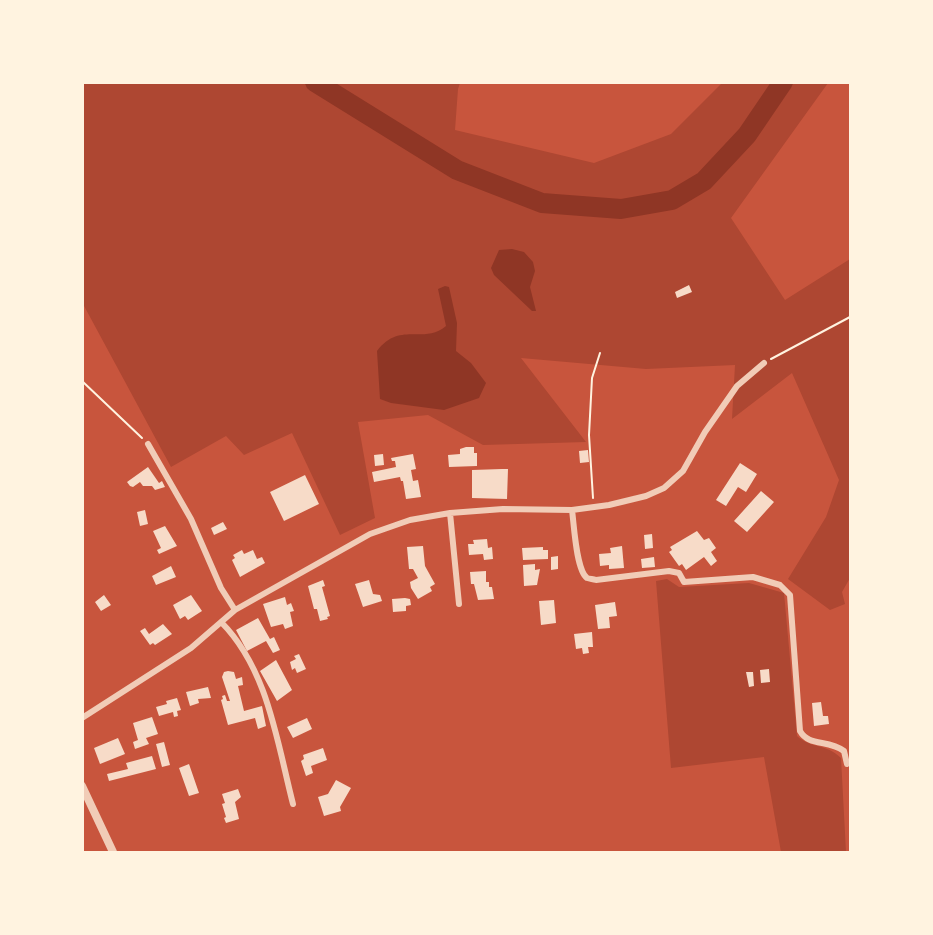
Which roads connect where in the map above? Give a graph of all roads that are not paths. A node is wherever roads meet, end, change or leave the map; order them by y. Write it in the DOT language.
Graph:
graph roads {
  1 [pos="764,363"];
  2 [pos="148,444"];
  3 [pos="572,510"];
  4 [pos="450,513"];
  5 [pos="459,604"];
  6 [pos="235,610"];
  7 [pos="221,622"];
  8 [pos="82,718"];
  9 [pos="847,764"];
  10 [pos="82,786"];
  11 [pos="292,804"];
  12 [pos="113,852"];
  1 -- 3 [label="street"];
  2 -- 6 [label="street"];
  3 -- 4 [label="street"];
  3 -- 9 [label="street"];
  4 -- 5 [label="street"];
  4 -- 6 [label="street"];
  6 -- 7 [label="street"];
  7 -- 8 [label="street"];
  7 -- 11 [label="street"];
  10 -- 12 [label="street"];
}
